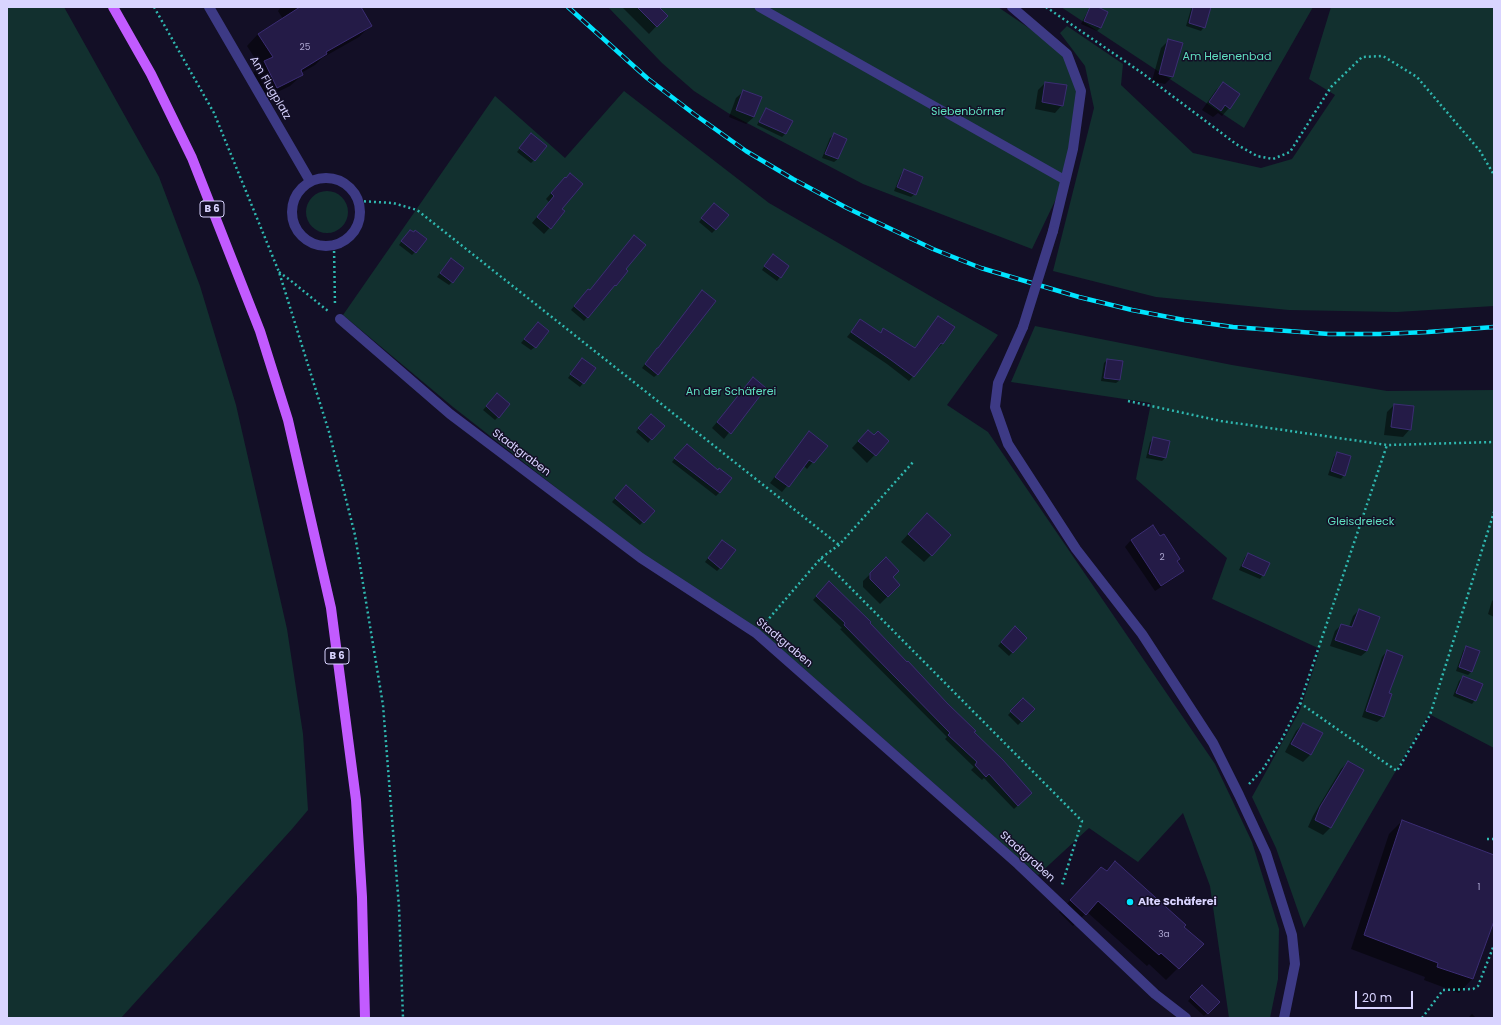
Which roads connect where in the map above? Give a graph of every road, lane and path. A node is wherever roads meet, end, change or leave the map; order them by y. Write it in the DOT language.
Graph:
graph roads {
  1 [pos="112,7"];
  2 [pos="209,7"];
  3 [pos="759,7"];
  4 [pos="1012,7"];
  5 [pos="1046,7"];
  6 [pos="1494,175"];
  7 [pos="1065,180"];
  8 [pos="310,181"];
  9 [pos="359,201"];
  10 [pos="334,246"];
  11 [pos="279,272"];
  12 [pos="337,317"];
  13 [pos="1128,400"];
  14 [pos="1494,442"];
  15 [pos="1387,445"];
  16 [pos="914,461"];
  17 [pos="1494,512"];
  18 [pos="839,545"];
  19 [pos="821,558"];
  20 [pos="756,633"];
  21 [pos="1300,703"];
  22 [pos="1239,795"];
  23 [pos="1487,839"];
  24 [pos="1494,839"];
  25 [pos="1057,901"];
  26 [pos="1494,945"];
  27 [pos="365,1018"];
  28 [pos="1186,1018"];
  29 [pos="1284,1018"];
  30 [pos="1422,1018"];
  1 -- 27 [label="main road, B 6"];
  2 -- 8 [label="street, Am Flugplatz"];
  3 -- 7 [label="lane"];
  4 -- 7 [label="street"];
  5 -- 6 [label="path"];
  7 -- 22 [label="street, bridge"];
  8 -- 9 [label="street"];
  8 -- 10 [label="street"];
  9 -- 10 [label="street"];
  9 -- 18 [label="path"];
  10 -- 12 [label="path"];
  11 -- 12 [label="path"];
  12 -- 20 [label="street, Stadtgraben"];
  13 -- 15 [label="path"];
  14 -- 15 [label="path"];
  15 -- 21 [label="path"];
  16 -- 18 [label="path"];
  17 -- 21 [label="path"];
  18 -- 19 [label="path"];
  19 -- 20 [label="path"];
  19 -- 25 [label="path"];
  20 -- 25 [label="street, Stadtgraben"];
  21 -- 22 [label="path"];
  22 -- 29 [label="street"];
  23 -- 24 [label="path"];
  25 -- 28 [label="street, Stadtgraben"];
  26 -- 30 [label="path"];
}
